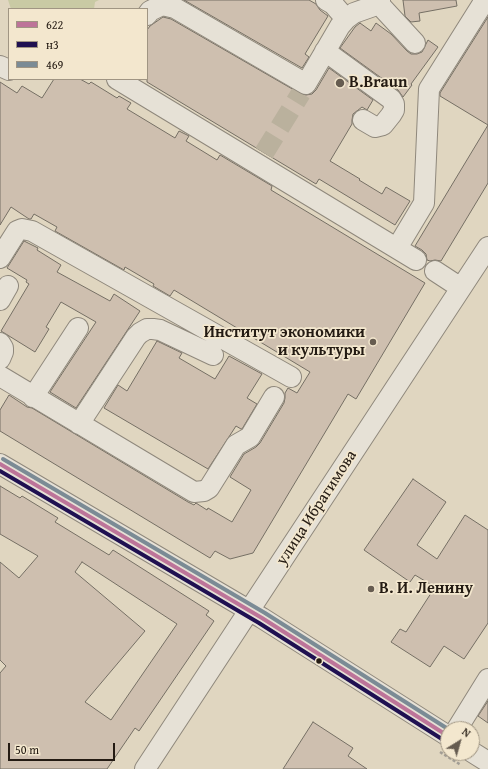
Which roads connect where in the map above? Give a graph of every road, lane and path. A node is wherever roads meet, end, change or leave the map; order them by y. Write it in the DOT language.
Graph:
graph roads {
  1 [pos="326,0"];
  2 [pos="485,0"];
  3 [pos="379,1"];
  4 [pos="148,14"];
  5 [pos="346,19"];
  6 [pos="415,43"];
  7 [pos="325,51"];
  8 [pos="119,80"];
  9 [pos="363,120"];
  10 [pos="488,247"];
  11 [pos="397,248"];
  12 [pos="0,258"];
  13 [pos="416,260"];
  14 [pos="435,271"];
  15 [pos="461,288"];
  16 [pos="78,328"];
  17 [pos="0,343"];
  18 [pos="213,354"];
  19 [pos="0,359"];
  20 [pos="0,376"];
  21 [pos="291,377"];
  22 [pos="33,396"];
  23 [pos="274,397"];
  24 [pos="79,424"];
  25 [pos="0,464"];
  26 [pos="249,611"];
  27 [pos="488,679"];
  28 [pos="462,721"];
  29 [pos="440,731"];
  30 [pos="145,769"];
  1 -- 5 [label="street"];
  2 -- 11 [label="street"];
  3 -- 5 [label="street"];
  3 -- 6 [label="street"];
  4 -- 7 [label="street"];
  5 -- 7 [label="street"];
  7 -- 9 [label="street"];
  8 -- 11 [label="street"];
  10 -- 15 [label="street, улица Ибрагимова"];
  11 -- 13 [label="street"];
  12 -- 21 [label="street"];
  14 -- 15 [label="street"];
  15 -- 26 [label="street, улица Ибрагимова"];
  16 -- 22 [label="street"];
  17 -- 19 [label="street"];
  18 -- 24 [label="street"];
  20 -- 22 [label="street"];
  22 -- 24 [label="street"];
  23 -- 24 [label="street"];
  25 -- 26 [label="street"];
  26 -- 29 [label="street"];
  26 -- 30 [label="street, улица Ибрагимова"];
  27 -- 28 [label="street"];
}
